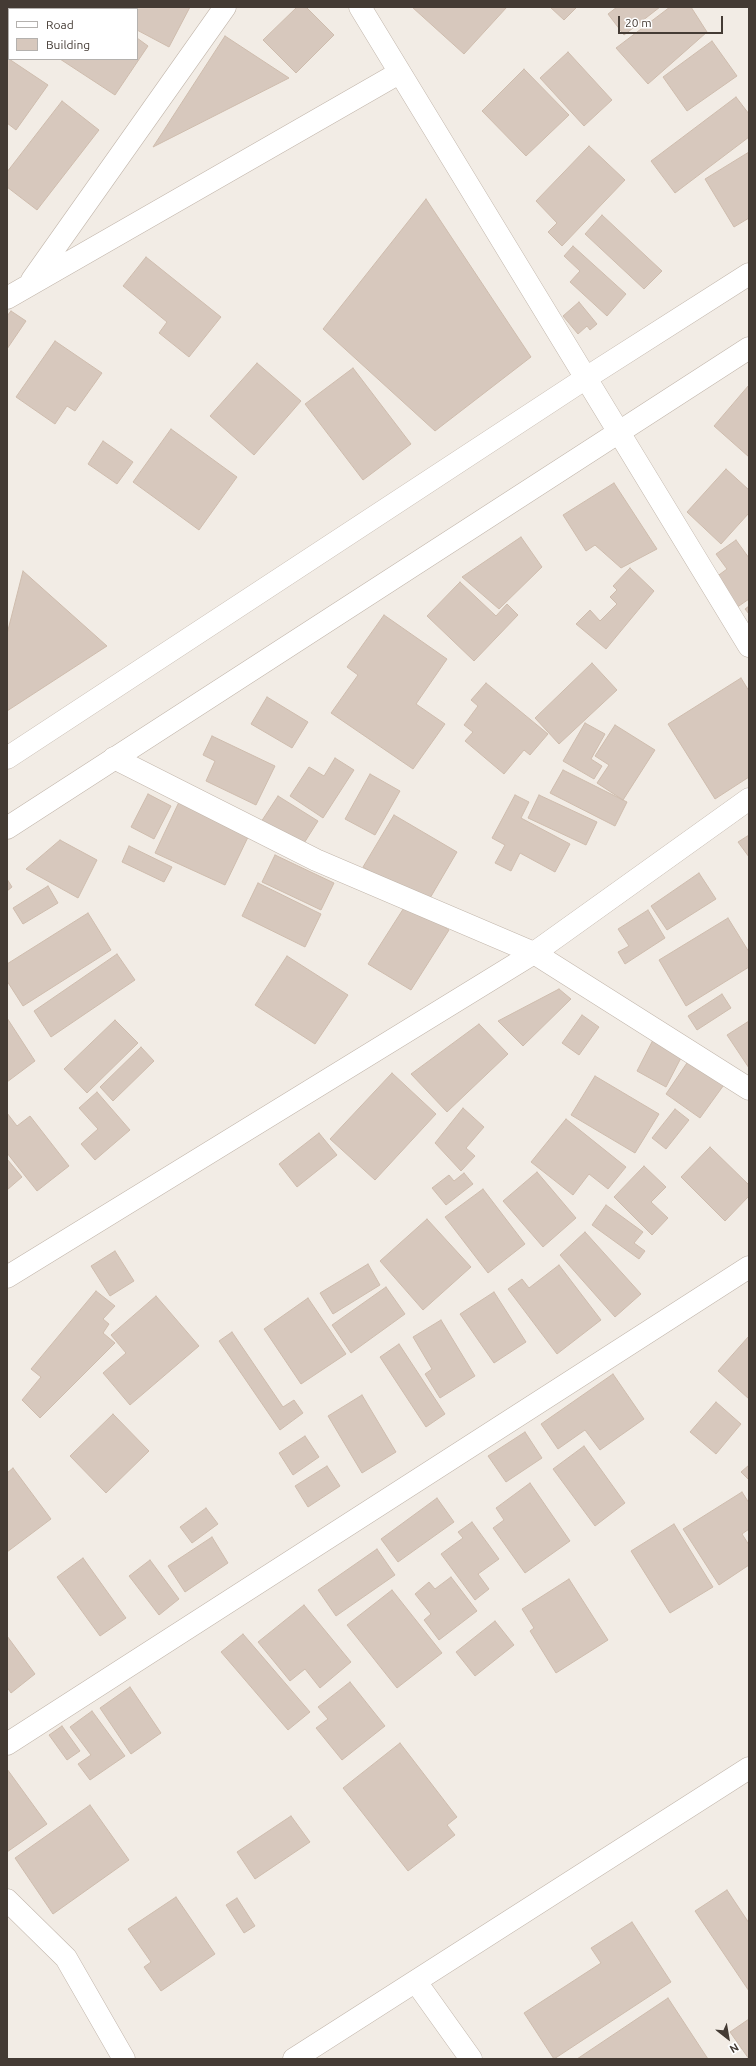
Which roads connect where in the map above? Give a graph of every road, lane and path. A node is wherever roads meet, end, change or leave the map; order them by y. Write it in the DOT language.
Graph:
graph roads {
  1 [pos="225,7"];
  2 [pos="360,7"];
  3 [pos="399,73"];
  4 [pos="749,274"];
  5 [pos="27,287"];
  6 [pos="7,298"];
  7 [pos="749,348"];
  8 [pos="586,378"];
  9 [pos="619,432"];
  10 [pos="749,646"];
  11 [pos="7,758"];
  12 [pos="114,758"];
  13 [pos="749,799"];
  14 [pos="7,828"];
  15 [pos="534,953"];
  16 [pos="749,1089"];
  17 [pos="749,1267"];
  18 [pos="7,1277"];
  19 [pos="7,1744"];
  20 [pos="749,1768"];
  21 [pos="7,1900"];
  22 [pos="416,1982"];
  23 [pos="124,2059"];
  24 [pos="294,2059"];
  25 [pos="471,2059"];
  1 -- 5 [label="street"];
  2 -- 3 [label="street"];
  3 -- 5 [label="street"];
  3 -- 8 [label="street"];
  4 -- 8 [label="street"];
  5 -- 6 [label="street"];
  7 -- 9 [label="street"];
  8 -- 9 [label="street"];
  8 -- 11 [label="street"];
  9 -- 10 [label="street"];
  9 -- 12 [label="street"];
  12 -- 14 [label="street"];
  12 -- 15 [label="street"];
  13 -- 15 [label="street"];
  15 -- 16 [label="street"];
  15 -- 18 [label="street"];
  17 -- 19 [label="street"];
  20 -- 22 [label="street"];
  21 -- 23 [label="street"];
  22 -- 24 [label="street"];
  22 -- 25 [label="street"];
}
